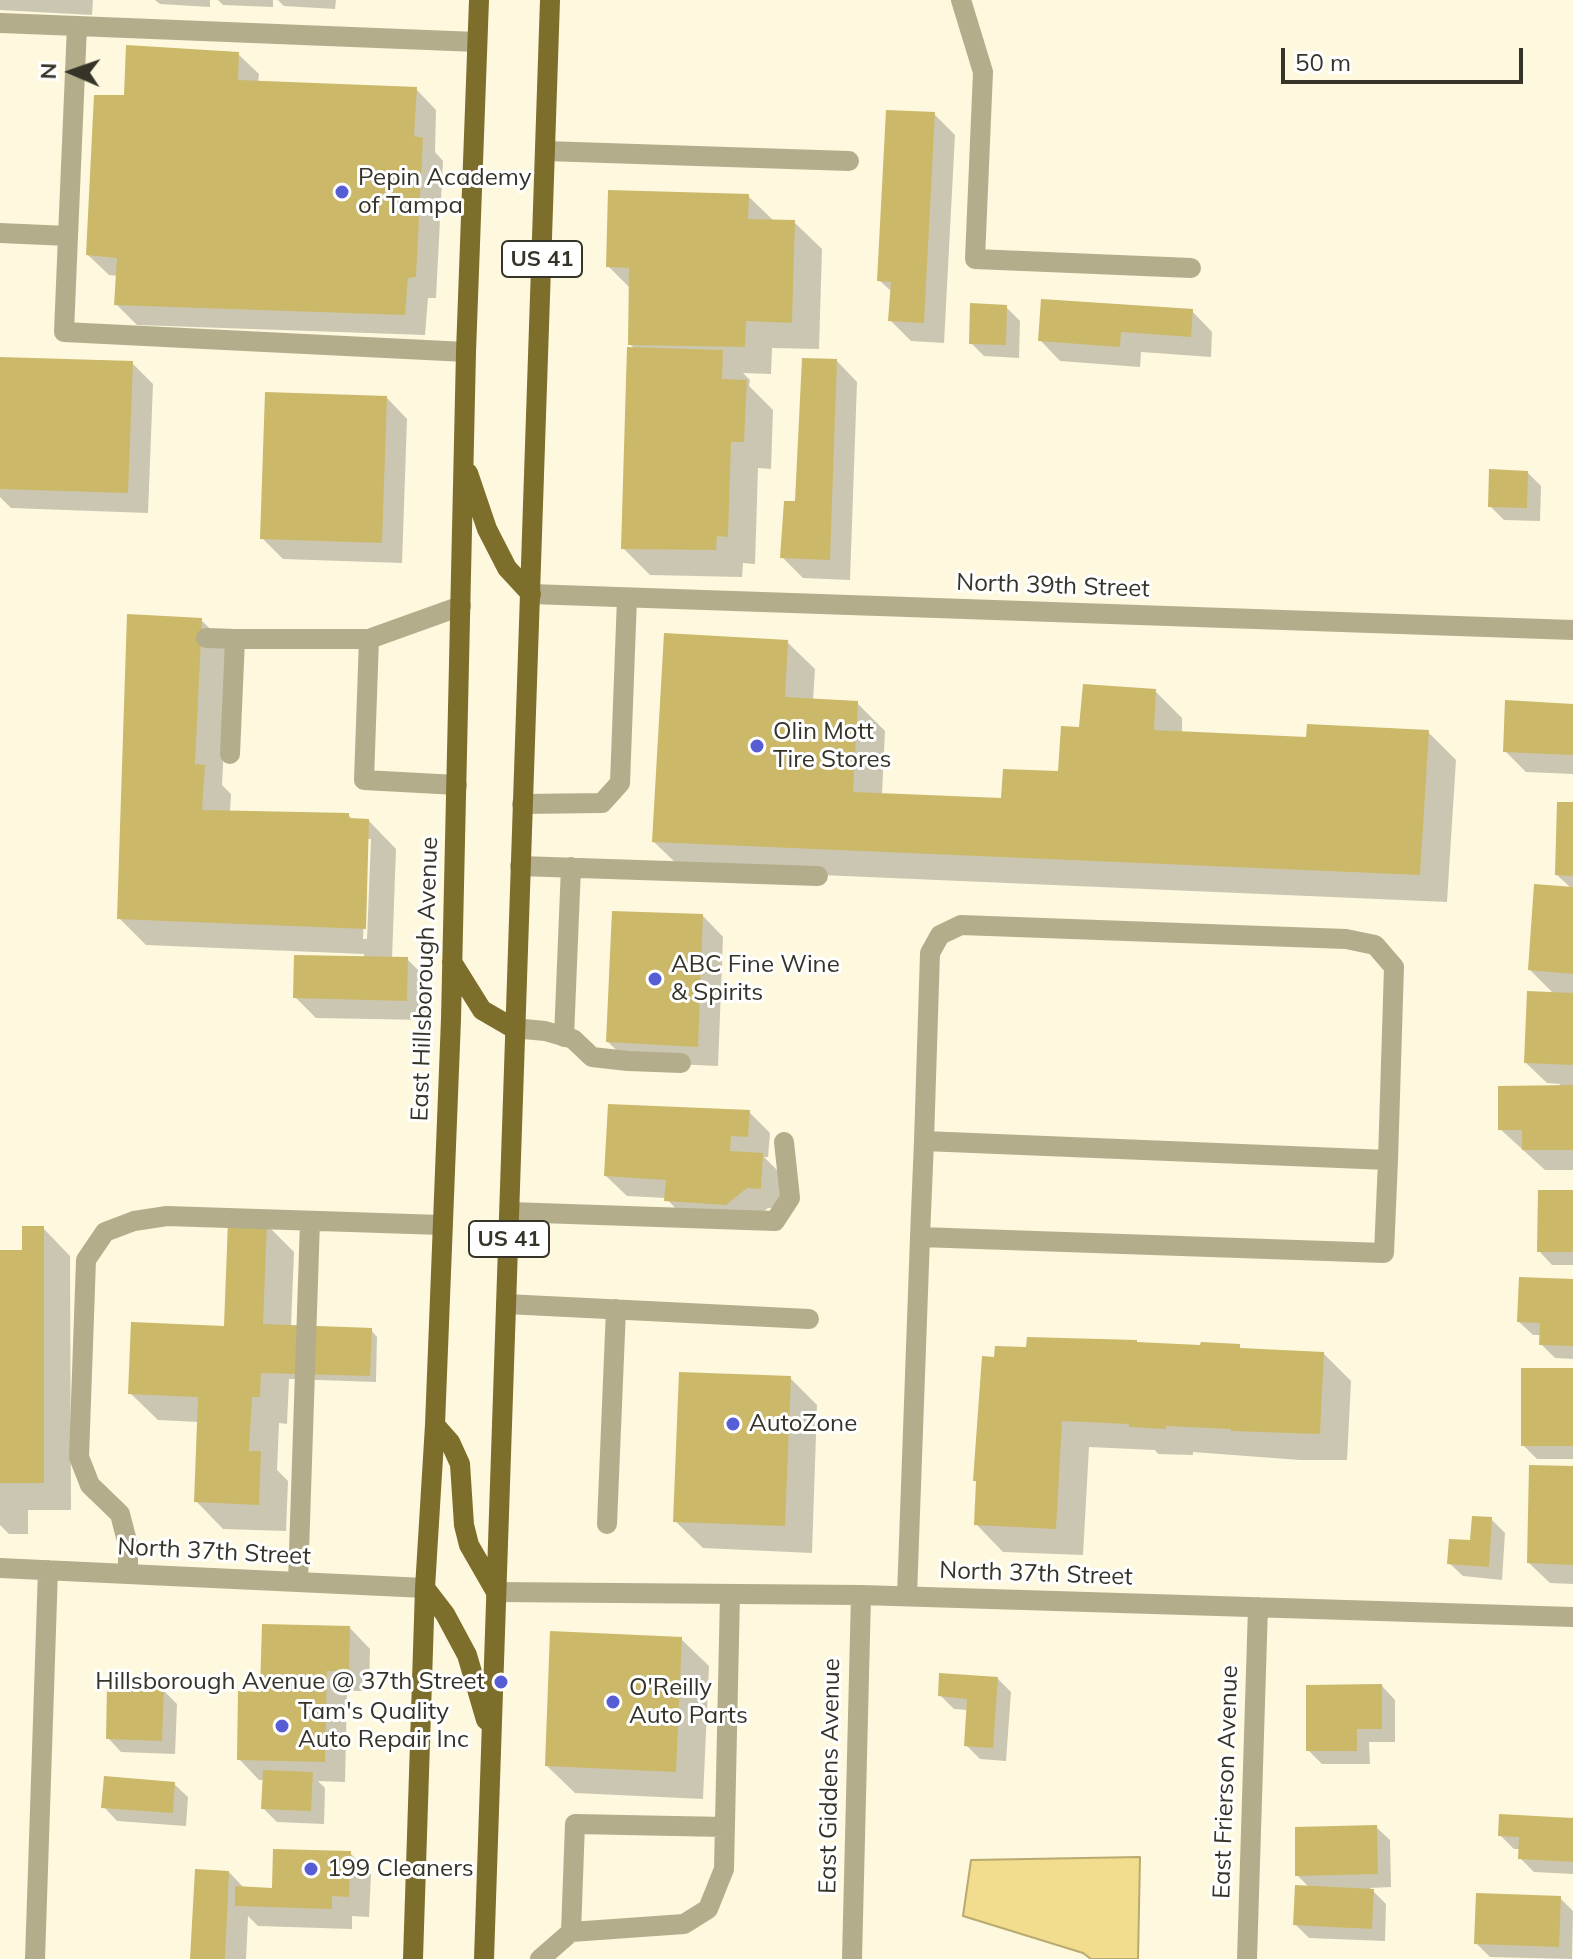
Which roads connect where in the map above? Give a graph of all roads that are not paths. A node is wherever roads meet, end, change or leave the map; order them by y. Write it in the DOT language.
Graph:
graph roads {
  1 [pos="479,0"];
  2 [pos="550,0"];
  3 [pos="961,0"];
  4 [pos="0,23"];
  5 [pos="77,26"];
  6 [pos="477,42"];
  7 [pos="545,151"];
  8 [pos="849,161"];
  9 [pos="0,233"];
  10 [pos="68,236"];
  11 [pos="1191,268"];
  12 [pos="466,352"];
  13 [pos="463,458"];
  14 [pos="531,594"];
  15 [pos="627,598"];
  16 [pos="461,606"];
  17 [pos="1573,630"];
  18 [pos="206,638"];
  19 [pos="235,639"];
  20 [pos="369,639"];
  21 [pos="230,754"];
  22 [pos="457,785"];
  23 [pos="522,804"];
  24 [pos="520,866"];
  25 [pos="571,867"];
  26 [pos="818,876"];
  27 [pos="452,962"];
  28 [pos="513,1028"];
  29 [pos="564,1037"];
  30 [pos="681,1063"];
  31 [pos="924,1141"];
  32 [pos="784,1142"];
  33 [pos="1388,1160"];
  34 [pos="510,1212"];
  35 [pos="310,1221"];
  36 [pos="441,1225"];
  37 [pos="920,1237"];
  38 [pos="506,1304"];
  39 [pos="616,1309"];
  40 [pos="809,1319"];
  41 [pos="435,1425"];
  42 [pos="607,1524"];
  43 [pos="0,1568"];
  44 [pos="48,1570"];
  45 [pos="128,1573"];
  46 [pos="298,1582"];
  47 [pos="425,1588"];
  48 [pos="496,1592"];
  49 [pos="730,1594"];
  50 [pos="861,1595"];
  51 [pos="907,1596"];
  52 [pos="1258,1607"];
  53 [pos="1573,1617"];
  54 [pos="491,1739"];
  55 [pos="725,1827"];
  56 [pos="571,1932"];
  57 [pos="35,1959"];
  58 [pos="413,1959"];
  59 [pos="484,1959"];
  60 [pos="540,1959"];
  61 [pos="852,1959"];
  62 [pos="1247,1959"];
  1 -- 6 [label="main road, East Hillsborough Avenue / US 41"];
  2 -- 7 [label="main road, US 41"];
  3 -- 11 [label="street"];
  4 -- 5 [label="street"];
  5 -- 6 [label="street"];
  5 -- 10 [label="street"];
  6 -- 12 [label="main road, East Hillsborough Avenue / US 41"];
  7 -- 8 [label="street"];
  7 -- 14 [label="main road, US 41"];
  9 -- 10 [label="street"];
  10 -- 12 [label="street"];
  12 -- 13 [label="main road, East Hillsborough Avenue / US 41"];
  13 -- 14 [label="main road"];
  13 -- 16 [label="main road, East Hillsborough Avenue / US 41"];
  14 -- 15 [label="street, North 39th Street"];
  14 -- 23 [label="main road, US 41"];
  15 -- 17 [label="street, North 39th Street"];
  15 -- 23 [label="street"];
  16 -- 20 [label="street"];
  16 -- 22 [label="main road, East Hillsborough Avenue / US 41"];
  18 -- 19 [label="street"];
  19 -- 20 [label="street"];
  19 -- 21 [label="street"];
  20 -- 22 [label="street"];
  22 -- 27 [label="main road, East Hillsborough Avenue / US 41"];
  23 -- 24 [label="main road, US 41"];
  24 -- 25 [label="street"];
  24 -- 28 [label="main road, US 41"];
  25 -- 26 [label="street"];
  25 -- 29 [label="street"];
  27 -- 28 [label="main road"];
  27 -- 36 [label="main road, East Hillsborough Avenue / US 41"];
  28 -- 29 [label="street"];
  28 -- 34 [label="main road, US 41"];
  29 -- 30 [label="street"];
  31 -- 33 [label="street"];
  31 -- 33 [label="street"];
  31 -- 37 [label="street"];
  32 -- 34 [label="street"];
  33 -- 37 [label="street"];
  34 -- 38 [label="main road, US 41"];
  35 -- 36 [label="street"];
  35 -- 45 [label="street"];
  35 -- 46 [label="street"];
  36 -- 41 [label="main road, East Hillsborough Avenue / US 41"];
  37 -- 51 [label="street"];
  38 -- 39 [label="street"];
  38 -- 48 [label="main road, US 41"];
  39 -- 40 [label="street"];
  39 -- 42 [label="street"];
  41 -- 47 [label="main road, East Hillsborough Avenue / US 41"];
  41 -- 48 [label="main road"];
  43 -- 44 [label="street, North 37th Street"];
  44 -- 45 [label="street, North 37th Street"];
  44 -- 57 [label="street"];
  45 -- 46 [label="street, North 37th Street"];
  46 -- 47 [label="street, North 37th Street"];
  47 -- 54 [label="main road"];
  47 -- 58 [label="main road, East Hillsborough Avenue / US 41"];
  48 -- 49 [label="street, North 37th Street"];
  48 -- 54 [label="main road, US 41"];
  49 -- 50 [label="street, North 37th Street"];
  49 -- 55 [label="street"];
  50 -- 51 [label="street, North 37th Street"];
  50 -- 61 [label="street, East Giddens Avenue"];
  51 -- 52 [label="street, North 37th Street"];
  52 -- 53 [label="street, North 37th Street"];
  52 -- 62 [label="street, East Frierson Avenue"];
  54 -- 59 [label="main road, US 41"];
  55 -- 56 [label="street"];
  55 -- 56 [label="street"];
  56 -- 60 [label="street"];
}
